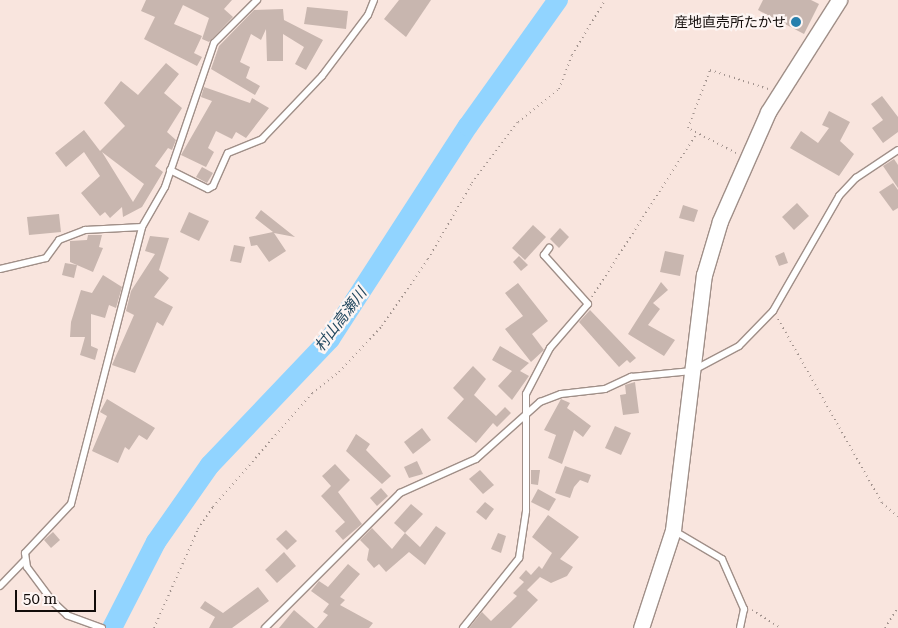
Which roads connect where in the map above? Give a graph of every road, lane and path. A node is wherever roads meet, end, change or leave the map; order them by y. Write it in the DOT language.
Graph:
graph roads {
  1 [pos="257,0"];
  2 [pos="374,0"];
  3 [pos="605,0"];
  4 [pos="838,0"];
  5 [pos="780,93"];
  6 [pos="698,133"];
  7 [pos="898,150"];
  8 [pos="745,157"];
  9 [pos="170,170"];
  10 [pos="142,227"];
  11 [pos="549,248"];
  12 [pos="0,269"];
  13 [pos="588,304"];
  14 [pos="773,310"];
  15 [pos="692,371"];
  16 [pos="528,418"];
  17 [pos="898,517"];
  18 [pos="673,530"];
  19 [pos="25,560"];
  20 [pos="0,586"];
  21 [pos="898,606"];
  22 [pos="744,609"];
  23 [pos="83,624"];
  24 [pos="102,628"];
  25 [pos="154,628"];
  26 [pos="265,628"];
  27 [pos="463,628"];
  28 [pos="641,628"];
  29 [pos="740,628"];
  30 [pos="781,628"];
  31 [pos="885,628"];
  1 -- 9 [label="lane"];
  2 -- 9 [label="lane"];
  3 -- 25 [label="path"];
  4 -- 5 [label="street"];
  5 -- 6 [label="path"];
  5 -- 8 [label="street"];
  6 -- 8 [label="path"];
  6 -- 13 [label="path"];
  7 -- 14 [label="lane"];
  8 -- 15 [label="street"];
  9 -- 10 [label="lane"];
  10 -- 12 [label="lane"];
  10 -- 19 [label="lane"];
  11 -- 13 [label="lane"];
  13 -- 16 [label="lane"];
  14 -- 15 [label="lane"];
  14 -- 17 [label="path"];
  15 -- 16 [label="lane"];
  15 -- 18 [label="street"];
  16 -- 26 [label="lane"];
  16 -- 27 [label="lane"];
  18 -- 22 [label="lane"];
  18 -- 28 [label="street"];
  19 -- 20 [label="lane"];
  19 -- 23 [label="lane"];
  21 -- 31 [label="path"];
  22 -- 29 [label="lane"];
  22 -- 30 [label="path"];
  23 -- 24 [label="lane"];
}
